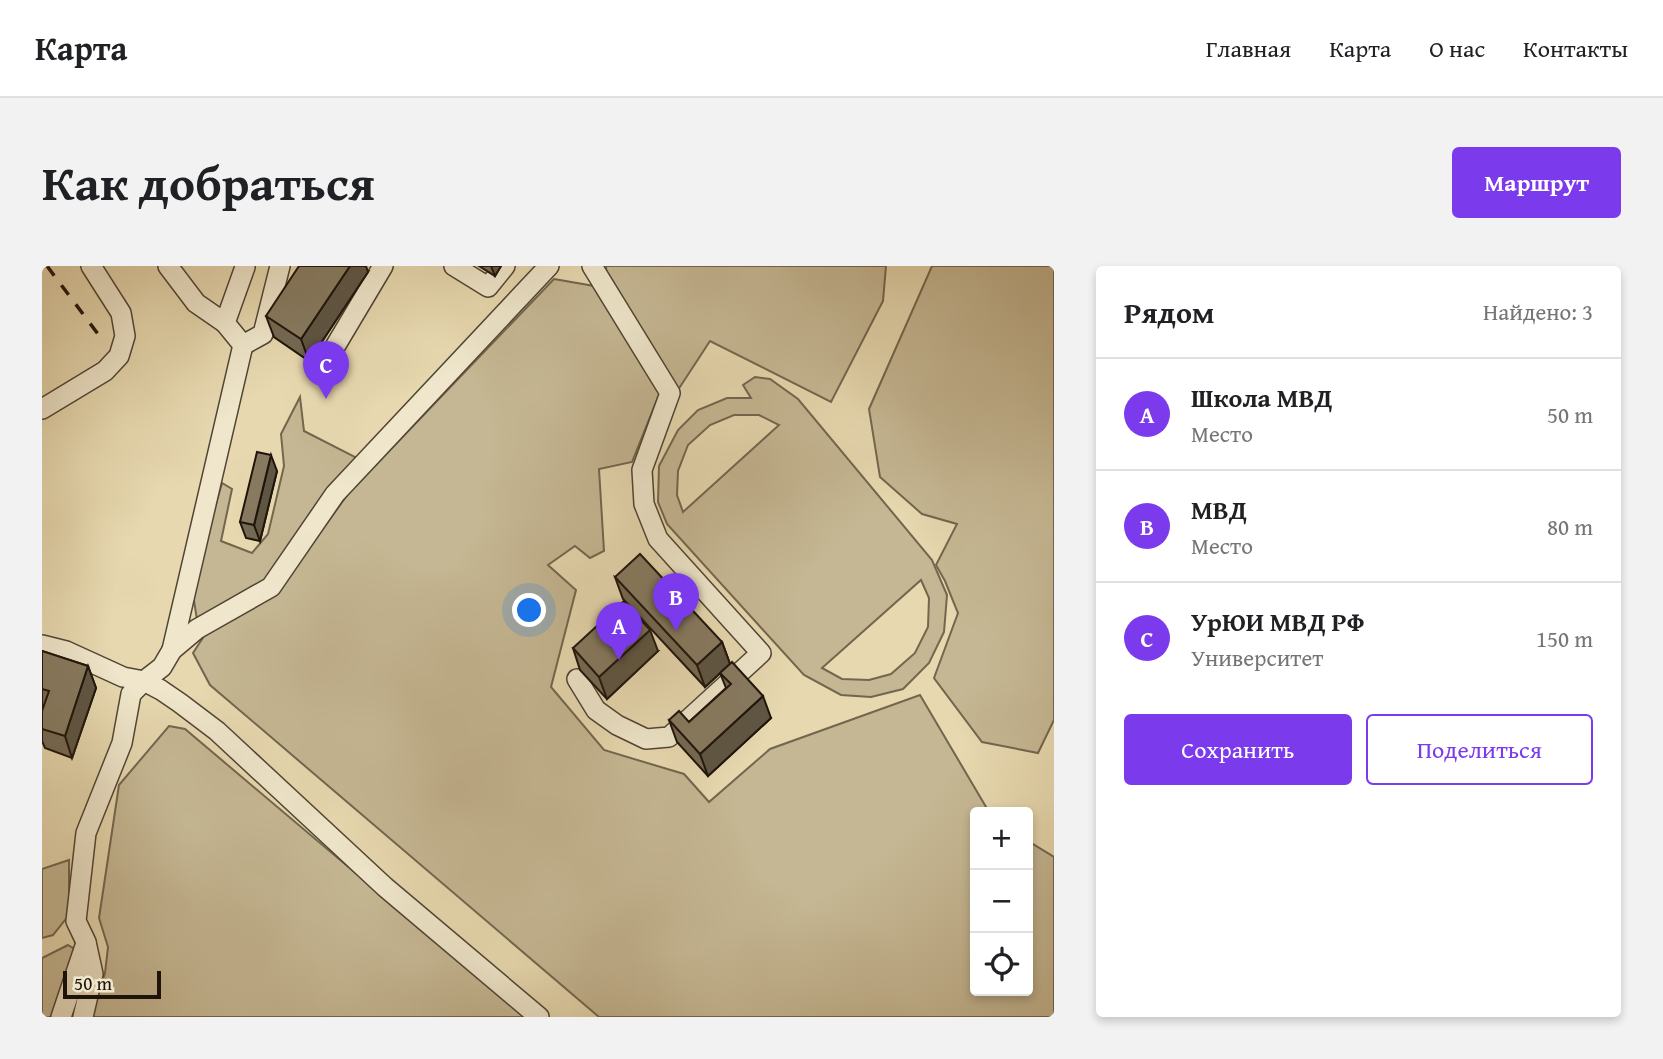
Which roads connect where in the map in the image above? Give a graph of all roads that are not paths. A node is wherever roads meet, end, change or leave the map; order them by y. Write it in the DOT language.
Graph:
graph roads {
  1 [pos="91,266"];
  2 [pos="168,266"];
  3 [pos="280,266"];
  4 [pos="383,266"];
  5 [pos="454,266"];
  6 [pos="505,266"];
  7 [pos="549,266"];
  8 [pos="592,266"];
  9 [pos="245,267"];
  10 [pos="225,323"];
  11 [pos="243,345"];
  12 [pos="330,355"];
  13 [pos="42,409"];
  14 [pos="42,645"];
  15 [pos="172,650"];
  16 [pos="577,679"];
  17 [pos="144,681"];
  18 [pos="86,942"];
  19 [pos="61,1017"];
  20 [pos="83,1017"];
  21 [pos="539,1017"];
  1 -- 13 [label="street"];
  2 -- 10 [label="street"];
  3 -- 11 [label="street"];
  4 -- 12 [label="street"];
  5 -- 6 [label="street"];
  7 -- 15 [label="street"];
  8 -- 16 [label="street"];
  9 -- 10 [label="street"];
  10 -- 11 [label="street"];
  11 -- 15 [label="street"];
  14 -- 17 [label="street"];
  15 -- 17 [label="street"];
  17 -- 18 [label="street"];
  17 -- 21 [label="street"];
  18 -- 19 [label="street"];
  18 -- 20 [label="street"];
}
